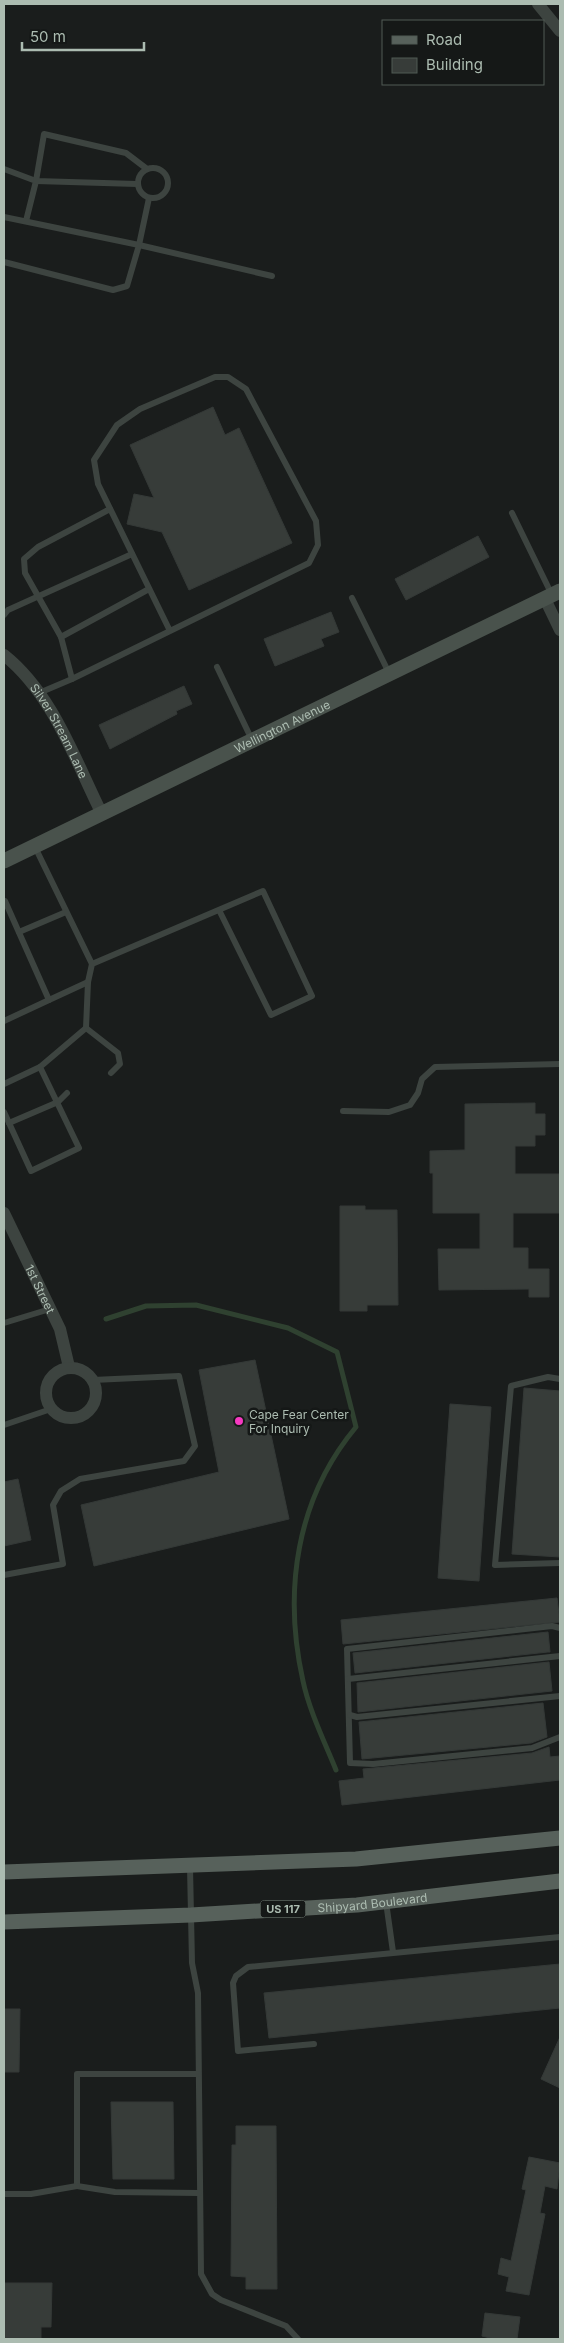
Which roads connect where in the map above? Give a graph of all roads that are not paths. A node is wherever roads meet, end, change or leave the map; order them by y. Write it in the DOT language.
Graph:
graph roads {
  1 [pos="538,4"];
  2 [pos="560,31"];
  3 [pos="4,169"];
  4 [pos="146,169"];
  5 [pos="36,181"];
  6 [pos="137,184"];
  7 [pos="149,198"];
  8 [pos="4,217"];
  9 [pos="26,221"];
  10 [pos="139,245"];
  11 [pos="4,262"];
  12 [pos="272,276"];
  13 [pos="110,509"];
  14 [pos="512,513"];
  15 [pos="132,554"];
  16 [pos="149,589"];
  17 [pos="552,595"];
  18 [pos="37,597"];
  19 [pos="352,598"];
  20 [pos="4,615"];
  21 [pos="560,630"];
  22 [pos="170,631"];
  23 [pos="61,636"];
  24 [pos="4,655"];
  25 [pos="216,667"];
  26 [pos="390,674"];
  27 [pos="72,679"];
  28 [pos="39,693"];
  29 [pos="253,741"];
  30 [pos="102,814"];
  31 [pos="34,847"];
  32 [pos="4,861"];
  33 [pos="5,901"];
  34 [pos="219,910"];
  35 [pos="66,912"];
  36 [pos="19,932"];
  37 [pos="92,964"];
  38 [pos="88,982"];
  39 [pos="49,1000"];
  40 [pos="4,1021"];
  41 [pos="86,1028"];
  42 [pos="560,1064"];
  43 [pos="40,1067"];
  44 [pos="111,1073"];
  45 [pos="4,1084"];
  46 [pos="67,1093"];
  47 [pos="58,1102"];
  48 [pos="343,1111"];
  49 [pos="4,1112"];
  50 [pos="9,1123"];
  51 [pos="4,1213"];
  52 [pos="50,1309"];
  53 [pos="4,1323"];
  54 [pos="70,1366"];
  55 [pos="560,1379"];
  56 [pos="93,1380"];
  57 [pos="51,1409"];
  58 [pos="4,1425"];
  59 [pos="560,1563"];
  60 [pos="4,1576"];
  61 [pos="560,1628"];
  62 [pos="560,1654"];
  63 [pos="560,1663"];
  64 [pos="348,1679"];
  65 [pos="560,1696"];
  66 [pos="350,1715"];
  67 [pos="560,1737"];
  68 [pos="560,1838"];
  69 [pos="190,1866"];
  70 [pos="4,1872"];
  71 [pos="560,1881"];
  72 [pos="386,1902"];
  73 [pos="191,1915"];
  74 [pos="4,1922"];
  75 [pos="560,1937"];
  76 [pos="393,1952"];
  77 [pos="314,2044"];
  78 [pos="198,2074"];
  79 [pos="77,2186"];
  80 [pos="199,2193"];
  81 [pos="4,2194"];
  82 [pos="298,2339"];
  1 -- 2 [label="street"];
  3 -- 5 [label="lane"];
  4 -- 5 [label="lane"];
  4 -- 6 [label="lane"];
  4 -- 7 [label="lane"];
  5 -- 6 [label="lane"];
  5 -- 9 [label="lane"];
  6 -- 7 [label="lane"];
  7 -- 10 [label="lane"];
  8 -- 9 [label="lane"];
  9 -- 10 [label="lane"];
  10 -- 11 [label="lane"];
  10 -- 12 [label="lane"];
  13 -- 15 [label="lane"];
  13 -- 18 [label="lane"];
  13 -- 22 [label="lane"];
  14 -- 17 [label="lane"];
  15 -- 16 [label="lane"];
  15 -- 18 [label="lane"];
  16 -- 22 [label="lane"];
  16 -- 23 [label="lane"];
  17 -- 21 [label="street"];
  17 -- 26 [label="street, Wellington Avenue"];
  18 -- 20 [label="lane"];
  18 -- 23 [label="lane"];
  19 -- 26 [label="lane"];
  22 -- 27 [label="lane"];
  23 -- 27 [label="lane"];
  24 -- 28 [label="street, Silver Stream Lane"];
  25 -- 29 [label="lane"];
  26 -- 29 [label="street, Wellington Avenue"];
  27 -- 28 [label="lane"];
  28 -- 30 [label="street, Silver Stream Lane"];
  29 -- 30 [label="street, Wellington Avenue"];
  30 -- 31 [label="street, Wellington Avenue"];
  31 -- 32 [label="street, Wellington Avenue"];
  31 -- 35 [label="lane"];
  33 -- 36 [label="lane"];
  34 -- 34 [label="lane"];
  34 -- 37 [label="lane"];
  35 -- 36 [label="lane"];
  35 -- 37 [label="lane"];
  36 -- 39 [label="lane"];
  37 -- 38 [label="lane"];
  38 -- 39 [label="lane"];
  38 -- 41 [label="lane"];
  39 -- 40 [label="lane"];
  41 -- 43 [label="lane"];
  41 -- 44 [label="lane"];
  42 -- 48 [label="lane"];
  43 -- 45 [label="lane"];
  43 -- 47 [label="lane"];
  46 -- 47 [label="lane"];
  47 -- 50 [label="lane"];
  47 -- 50 [label="lane"];
  49 -- 50 [label="lane"];
  51 -- 52 [label="street, 1st Street"];
  52 -- 53 [label="lane"];
  52 -- 54 [label="street, 1st Street"];
  54 -- 56 [label="street"];
  54 -- 57 [label="street"];
  55 -- 59 [label="lane"];
  56 -- 57 [label="street"];
  56 -- 60 [label="lane"];
  57 -- 58 [label="lane"];
  61 -- 64 [label="lane"];
  62 -- 63 [label="lane"];
  62 -- 64 [label="lane"];
  64 -- 66 [label="lane"];
  65 -- 66 [label="lane"];
  66 -- 67 [label="lane"];
  68 -- 69 [label="main road"];
  69 -- 70 [label="main road"];
  69 -- 73 [label="lane"];
  71 -- 72 [label="main road, Shipyard Boulevard / US 117"];
  72 -- 73 [label="main road, Shipyard Boulevard / US 117"];
  72 -- 76 [label="lane"];
  73 -- 74 [label="main road, Shipyard Boulevard / US 117"];
  73 -- 78 [label="lane"];
  75 -- 76 [label="lane"];
  76 -- 77 [label="lane"];
  78 -- 79 [label="lane"];
  78 -- 80 [label="lane"];
  79 -- 80 [label="lane"];
  79 -- 81 [label="lane"];
  80 -- 82 [label="lane"];
}
